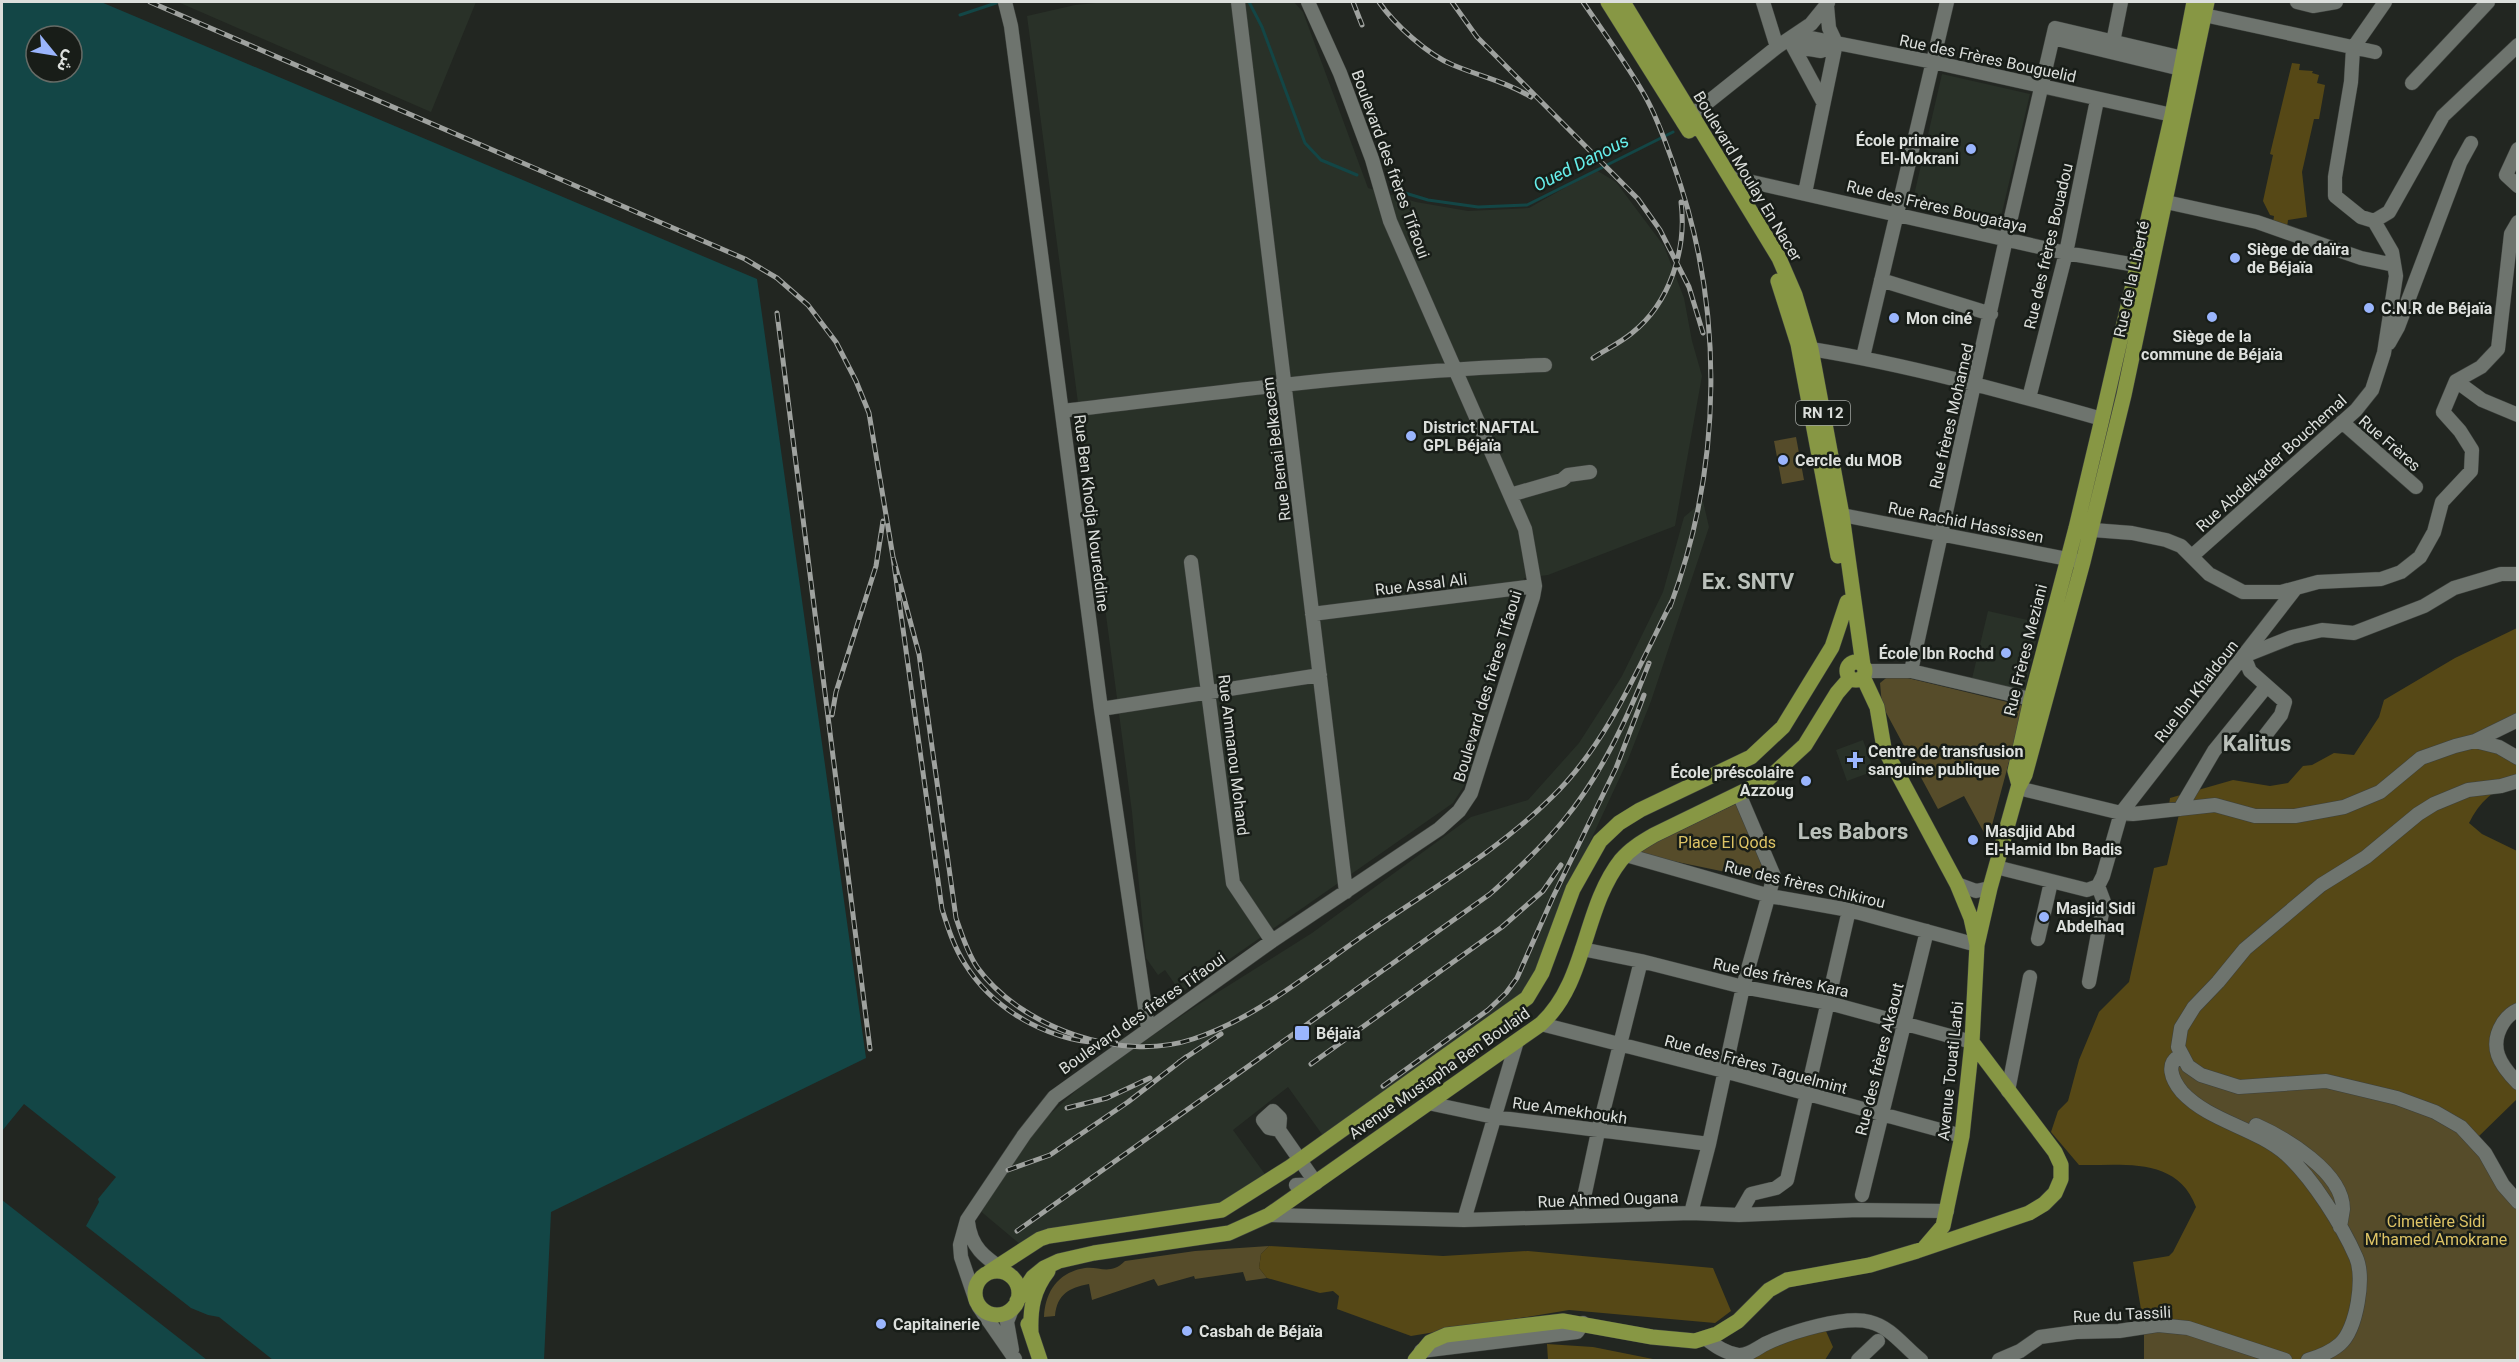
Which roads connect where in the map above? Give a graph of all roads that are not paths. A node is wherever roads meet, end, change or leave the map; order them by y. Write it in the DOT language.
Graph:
graph roads {
  1 [pos="1005,2"];
  2 [pos="1238,2"];
  3 [pos="1308,2"];
  4 [pos="1608,2"];
  5 [pos="1623,2"];
  6 [pos="1762,2"];
  7 [pos="1947,2"];
  8 [pos="2121,2"];
  9 [pos="2194,2"];
  10 [pos="2296,2"];
  11 [pos="2336,2"];
  12 [pos="2385,2"];
  13 [pos="2488,2"];
  14 [pos="1828,4"];
  15 [pos="2205,8"];
  16 [pos="2054,33"];
  17 [pos="1787,40"];
  18 [pos="2113,42"];
  19 [pos="1836,43"];
  20 [pos="2517,45"];
  21 [pos="2353,48"];
  22 [pos="2375,52"];
  23 [pos="1933,62"];
  24 [pos="2182,64"];
  25 [pos="2412,83"];
  26 [pos="2042,87"];
  27 [pos="2097,100"];
  28 [pos="1823,102"];
  29 [pos="2172,115"];
  30 [pos="1688,119"];
  31 [pos="2471,143"];
  32 [pos="2517,149"];
  33 [pos="1730,177"];
  34 [pos="2517,186"];
  35 [pos="1805,194"];
  36 [pos="2166,202"];
  37 [pos="1895,213"];
  38 [pos="2374,220"];
  39 [pos="2517,222"];
  40 [pos="2006,239"];
  41 [pos="2066,253"];
  42 [pos="2136,265"];
  43 [pos="2394,265"];
  44 [pos="1881,280"];
  45 [pos="1991,314"];
  46 [pos="1811,349"];
  47 [pos="2384,353"];
  48 [pos="1863,357"];
  49 [pos="1545,365"];
  50 [pos="1454,368"];
  51 [pos="2456,381"];
  52 [pos="1284,384"];
  53 [pos="1976,384"];
  54 [pos="2029,398"];
  55 [pos="1062,411"];
  56 [pos="2517,415"];
  57 [pos="2102,419"];
  58 [pos="2342,422"];
  59 [pos="1590,472"];
  60 [pos="2416,487"];
  61 [pos="1510,495"];
  62 [pos="1842,515"];
  63 [pos="2084,530"];
  64 [pos="1941,534"];
  65 [pos="2192,556"];
  66 [pos="2067,558"];
  67 [pos="1191,562"];
  68 [pos="2084,562"];
  69 [pos="2517,574"];
  70 [pos="1535,586"];
  71 [pos="2296,588"];
  72 [pos="1848,602"];
  73 [pos="1312,614"];
  74 [pos="2244,656"];
  75 [pos="1821,664"];
  76 [pos="1857,671"];
  77 [pos="1911,671"];
  78 [pos="1320,675"];
  79 [pos="2265,687"];
  80 [pos="1210,692"];
  81 [pos="2038,700"];
  82 [pos="1101,709"];
  83 [pos="2517,720"];
  84 [pos="2475,741"];
  85 [pos="2257,746"];
  86 [pos="2517,758"];
  87 [pos="2517,781"];
  88 [pos="2018,787"];
  89 [pos="1739,794"];
  90 [pos="2180,809"];
  91 [pos="2121,813"];
  92 [pos="1626,855"];
  93 [pos="1996,867"];
  94 [pos="2051,882"];
  95 [pos="1957,884"];
  96 [pos="1989,888"];
  97 [pos="2097,888"];
  98 [pos="1346,892"];
  99 [pos="1770,896"];
  100 [pos="1850,910"];
  101 [pos="1928,930"];
  102 [pos="2038,939"];
  103 [pos="1272,941"];
  104 [pos="1977,945"];
  105 [pos="1582,949"];
  106 [pos="1641,961"];
  107 [pos="2030,977"];
  108 [pos="2089,982"];
  109 [pos="1743,987"];
  110 [pos="1829,1003"];
  111 [pos="2517,1010"];
  112 [pos="1905,1023"];
  113 [pos="1541,1024"];
  114 [pos="1148,1028"];
  115 [pos="1517,1041"];
  116 [pos="1972,1042"];
  117 [pos="1620,1045"];
  118 [pos="2182,1054"];
  119 [pos="1724,1071"];
  120 [pos="2517,1083"];
  121 [pos="2008,1091"];
  122 [pos="1808,1095"];
  123 [pos="1428,1103"];
  124 [pos="1882,1115"];
  125 [pos="1494,1117"];
  126 [pos="1280,1130"];
  127 [pos="1598,1132"];
  128 [pos="1962,1136"];
  129 [pos="1709,1144"];
  130 [pos="1300,1159"];
  131 [pos="1316,1183"];
  132 [pos="1862,1195"];
  133 [pos="2517,1202"];
  134 [pos="1947,1211"];
  135 [pos="1691,1213"];
  136 [pos="1269,1215"];
  137 [pos="1739,1215"];
  138 [pos="1580,1216"];
  139 [pos="968,1220"];
  140 [pos="1464,1220"];
  141 [pos="1964,1236"];
  142 [pos="1917,1251"];
  143 [pos="1059,1261"];
  144 [pos="1008,1293"];
  145 [pos="977,1304"];
  146 [pos="1883,1336"];
  147 [pos="1705,1338"];
  148 [pos="1033,1339"];
  149 [pos="1418,1356"];
  150 [pos="1015,1360"];
  151 [pos="1040,1360"];
  152 [pos="1858,1360"];
  153 [pos="1921,1360"];
  154 [pos="1999,1360"];
  155 [pos="2285,1360"];
  156 [pos="2308,1360"];
  1 -- 55 [label="street, Rue Ben Khodja Noureddine"];
  2 -- 52 [label="street, Rue Benai Belkacem"];
  3 -- 50 [label="street, Boulevard des frères Tifaoui"];
  4 -- 30 [label="main road, Boulevard Moulay En Nacer / RN 12"];
  5 -- 30 [label="main road, Boulevard Moulay En Nacer / RN 12"];
  6 -- 17 [label="street"];
  7 -- 23 [label="street"];
  8 -- 18 [label="street"];
  9 -- 24 [label="main road, Rue de la Liberté"];
  10 -- 11 [label="street"];
  12 -- 21 [label="street"];
  13 -- 25 [label="street"];
  14 -- 17 [label="street"];
  14 -- 19 [label="street"];
  15 -- 21 [label="street"];
  15 -- 36 [label="main road, Rue de la Liberté"];
  16 -- 18 [label="street"];
  16 -- 24 [label="street"];
  16 -- 26 [label="street, Rue frères Mohamed"];
  17 -- 19 [label="street, Rue des Frères Bouguelid"];
  17 -- 28 [label="street"];
  17 -- 30 [label="street"];
  18 -- 24 [label="street"];
  19 -- 23 [label="street, Rue des Frères Bouguelid"];
  19 -- 28 [label="street"];
  20 -- 38 [label="street"];
  21 -- 22 [label="street"];
  21 -- 38 [label="street"];
  23 -- 26 [label="street, Rue des Frères Bouguelid"];
  23 -- 37 [label="street"];
  24 -- 29 [label="main road, Rue de la Liberté"];
  26 -- 27 [label="street, Rue des Frères Bouguelid"];
  26 -- 40 [label="street, Rue frères Mohamed"];
  27 -- 29 [label="street, Rue des Frères Bouguelid"];
  27 -- 41 [label="street, Rue des frères Bouadou"];
  28 -- 35 [label="street"];
  29 -- 42 [label="main road, Rue de la Liberté"];
  30 -- 33 [label="main road, Boulevard Moulay En Nacer / RN 12"];
  30 -- 72 [label="main road, Boulevard Moulay En Nacer / RN 12"];
  31 -- 47 [label="street"];
  32 -- 34 [label="street"];
  33 -- 35 [label="street, Rue des Frères Bougataya"];
  33 -- 46 [label="main road, Boulevard Moulay En Nacer / RN 12"];
  35 -- 37 [label="street, Rue des Frères Bougataya"];
  36 -- 43 [label="street"];
  36 -- 63 [label="main road, Rue de la Liberté"];
  37 -- 40 [label="street, Rue des Frères Bougataya"];
  37 -- 44 [label="street"];
  38 -- 43 [label="street, Rue Abdelkader Bouchemal"];
  39 -- 51 [label="street"];
  40 -- 41 [label="street, Rue des Frères Bougataya"];
  40 -- 45 [label="street, Rue frères Mohamed"];
  41 -- 42 [label="street, Rue des Frères Bougataya"];
  41 -- 54 [label="street, Rue des frères Bouadou"];
  42 -- 57 [label="main road, Rue de la Liberté"];
  43 -- 47 [label="street, Rue Abdelkader Bouchemal"];
  44 -- 45 [label="street"];
  44 -- 48 [label="street"];
  45 -- 53 [label="street, Rue frères Mohamed"];
  46 -- 48 [label="street"];
  46 -- 62 [label="main road, Boulevard Moulay En Nacer / RN 12"];
  47 -- 58 [label="street, Rue Abdelkader Bouchemal"];
  48 -- 53 [label="street"];
  49 -- 50 [label="street"];
  50 -- 52 [label="street"];
  50 -- 61 [label="street, Boulevard des frères Tifaoui"];
  51 -- 56 [label="street"];
  51 -- 71 [label="street"];
  52 -- 55 [label="street"];
  52 -- 73 [label="street, Rue Benai Belkacem"];
  53 -- 54 [label="street"];
  53 -- 64 [label="street, Rue frères Mohamed"];
  54 -- 57 [label="street"];
  55 -- 82 [label="street, Rue Ben Khodja Noureddine"];
  57 -- 63 [label="main road, Rue de la Liberté"];
  58 -- 60 [label="street, Rue Frères"];
  58 -- 65 [label="street, Rue Abdelkader Bouchemal"];
  59 -- 61 [label="street"];
  61 -- 70 [label="street, Boulevard des frères Tifaoui"];
  62 -- 64 [label="street, Rue Rachid Hassissen"];
  62 -- 76 [label="main road, Boulevard Moulay En Nacer / RN 12"];
  63 -- 65 [label="street"];
  63 -- 66 [label="main road, Rue de la Liberté"];
  63 -- 68 [label="main road, Rue de la Liberté"];
  64 -- 66 [label="street, Rue Rachid Hassissen"];
  64 -- 77 [label="street, Rue frères Mohamed"];
  65 -- 71 [label="street"];
  66 -- 68 [label="street, Rue Rachid Hassissen"];
  66 -- 81 [label="main road, Rue Frères Meziani"];
  67 -- 80 [label="street, Rue Amnanou Mohand"];
  68 -- 81 [label="main road, Rue Frères Meziani"];
  69 -- 74 [label="street"];
  70 -- 73 [label="street, Rue Assal Ali"];
  70 -- 98 [label="street, Boulevard des frères Tifaoui"];
  71 -- 74 [label="street, Rue Ibn Khaldoun"];
  72 -- 75 [label="main road, Avenue Mustapha Ben Boulaid"];
  72 -- 76 [label="main road, Boulevard Moulay En Nacer / RN 12"];
  73 -- 78 [label="street, Rue Benai Belkacem"];
  74 -- 79 [label="street"];
  74 -- 91 [label="street, Rue Ibn Khaldoun"];
  75 -- 76 [label="main road"];
  75 -- 130 [label="main road, Avenue Mustapha Ben Boulaid"];
  76 -- 77 [label="street"];
  76 -- 89 [label="main road, Avenue Mustapha Ben Boulaid"];
  76 -- 95 [label="main road, Avenue Touati Larbi"];
  77 -- 81 [label="street"];
  78 -- 80 [label="street"];
  78 -- 98 [label="street, Rue Benai Belkacem"];
  79 -- 85 [label="street"];
  79 -- 90 [label="street"];
  80 -- 82 [label="street"];
  80 -- 103 [label="street, Rue Amnanou Mohand"];
  81 -- 88 [label="main road, Rue Frères Meziani"];
  82 -- 114 [label="street, Rue Ben Khodja Noureddine"];
  83 -- 84 [label="street"];
  84 -- 86 [label="street"];
  84 -- 90 [label="street"];
  87 -- 118 [label="street"];
  88 -- 91 [label="street"];
  88 -- 93 [label="main road, Rue Frères Meziani"];
  89 -- 92 [label="main road, Avenue Mustapha Ben Boulaid"];
  89 -- 99 [label="street"];
  90 -- 91 [label="street"];
  91 -- 97 [label="street"];
  92 -- 99 [label="street, Rue des frères Chikirou"];
  92 -- 105 [label="main road, Avenue Mustapha Ben Boulaid"];
  93 -- 94 [label="street"];
  93 -- 96 [label="main road, Rue Frères Meziani"];
  94 -- 97 [label="street"];
  94 -- 102 [label="street"];
  95 -- 96 [label="street"];
  95 -- 104 [label="main road, Avenue Touati Larbi"];
  96 -- 104 [label="main road, Rue Frères Meziani"];
  97 -- 108 [label="street"];
  98 -- 103 [label="street, Boulevard des frères Tifaoui"];
  99 -- 100 [label="street, Rue des frères Chikirou"];
  99 -- 109 [label="street"];
  100 -- 101 [label="street, Rue des frères Chikirou"];
  100 -- 110 [label="street"];
  101 -- 104 [label="street, Rue des frères Chikirou"];
  101 -- 112 [label="street, Rue des frères Akaout"];
  103 -- 114 [label="street, Boulevard des frères Tifaoui"];
  104 -- 116 [label="main road, Avenue Touati Larbi"];
  105 -- 106 [label="street, Rue des frères Kara"];
  105 -- 113 [label="main road, Avenue Mustapha Ben Boulaid"];
  106 -- 109 [label="street, Rue des frères Kara"];
  106 -- 117 [label="street"];
  107 -- 121 [label="street"];
  109 -- 110 [label="street, Rue des frères Kara"];
  109 -- 119 [label="street"];
  110 -- 112 [label="street, Rue des frères Kara"];
  110 -- 122 [label="street"];
  111 -- 120 [label="street"];
  112 -- 116 [label="street, Rue des frères Kara"];
  112 -- 124 [label="street, Rue des frères Akaout"];
  113 -- 115 [label="main road, Avenue Mustapha Ben Boulaid"];
  113 -- 117 [label="street, Rue des Frères Taguelmint"];
  114 -- 139 [label="street, Boulevard des frères Tifaoui"];
  115 -- 123 [label="main road, Avenue Mustapha Ben Boulaid"];
  115 -- 125 [label="street"];
  116 -- 121 [label="main road"];
  116 -- 128 [label="main road, Avenue Touati Larbi"];
  117 -- 119 [label="street, Rue des Frères Taguelmint"];
  117 -- 127 [label="street"];
  118 -- 133 [label="street"];
  118 -- 156 [label="street"];
  119 -- 122 [label="street, Rue des Frères Taguelmint"];
  119 -- 129 [label="street"];
  121 -- 141 [label="main road"];
  122 -- 124 [label="street, Rue des Frères Taguelmint"];
  122 -- 137 [label="street"];
  123 -- 125 [label="street, Rue Amekhoukh"];
  123 -- 131 [label="main road, Avenue Mustapha Ben Boulaid"];
  124 -- 128 [label="street, Rue des Frères Taguelmint"];
  124 -- 132 [label="street, Rue des frères Akaout"];
  125 -- 127 [label="street, Rue Amekhoukh"];
  125 -- 140 [label="street"];
  126 -- 130 [label="street"];
  127 -- 129 [label="street, Rue Amekhoukh"];
  127 -- 138 [label="street"];
  128 -- 134 [label="main road, Avenue Touati Larbi"];
  129 -- 135 [label="street"];
  130 -- 131 [label="street"];
  130 -- 131 [label="street"];
  130 -- 144 [label="main road, Avenue Mustapha Ben Boulaid"];
  131 -- 136 [label="main road, Avenue Mustapha Ben Boulaid"];
  134 -- 137 [label="street, Rue Ahmed Ougana"];
  134 -- 141 [label="main road"];
  134 -- 142 [label="main road, Avenue Touati Larbi"];
  135 -- 137 [label="street, Rue Ahmed Ougana"];
  135 -- 138 [label="street, Rue Ahmed Ougana"];
  136 -- 140 [label="street, Rue Ahmed Ougana"];
  136 -- 143 [label="main road, Avenue Mustapha Ben Boulaid"];
  138 -- 140 [label="street, Rue Ahmed Ougana"];
  139 -- 144 [label="street"];
  139 -- 145 [label="street, Boulevard des frères Tifaoui"];
  141 -- 142 [label="main road"];
  142 -- 147 [label="main road"];
  143 -- 144 [label="main road, Avenue Mustapha Ben Boulaid"];
  143 -- 148 [label="main road"];
  144 -- 145 [label="main road"];
  144 -- 145 [label="main road"];
  144 -- 148 [label="main road"];
  144 -- 148 [label="main road"];
  144 -- 150 [label="street"];
  145 -- 150 [label="street, Boulevard des frères Tifaoui"];
  146 -- 147 [label="street"];
  146 -- 152 [label="street"];
  146 -- 153 [label="street"];
  147 -- 149 [label="main road"];
  148 -- 151 [label="main road"];
  154 -- 155 [label="street, Rue du Tassili"];
}
